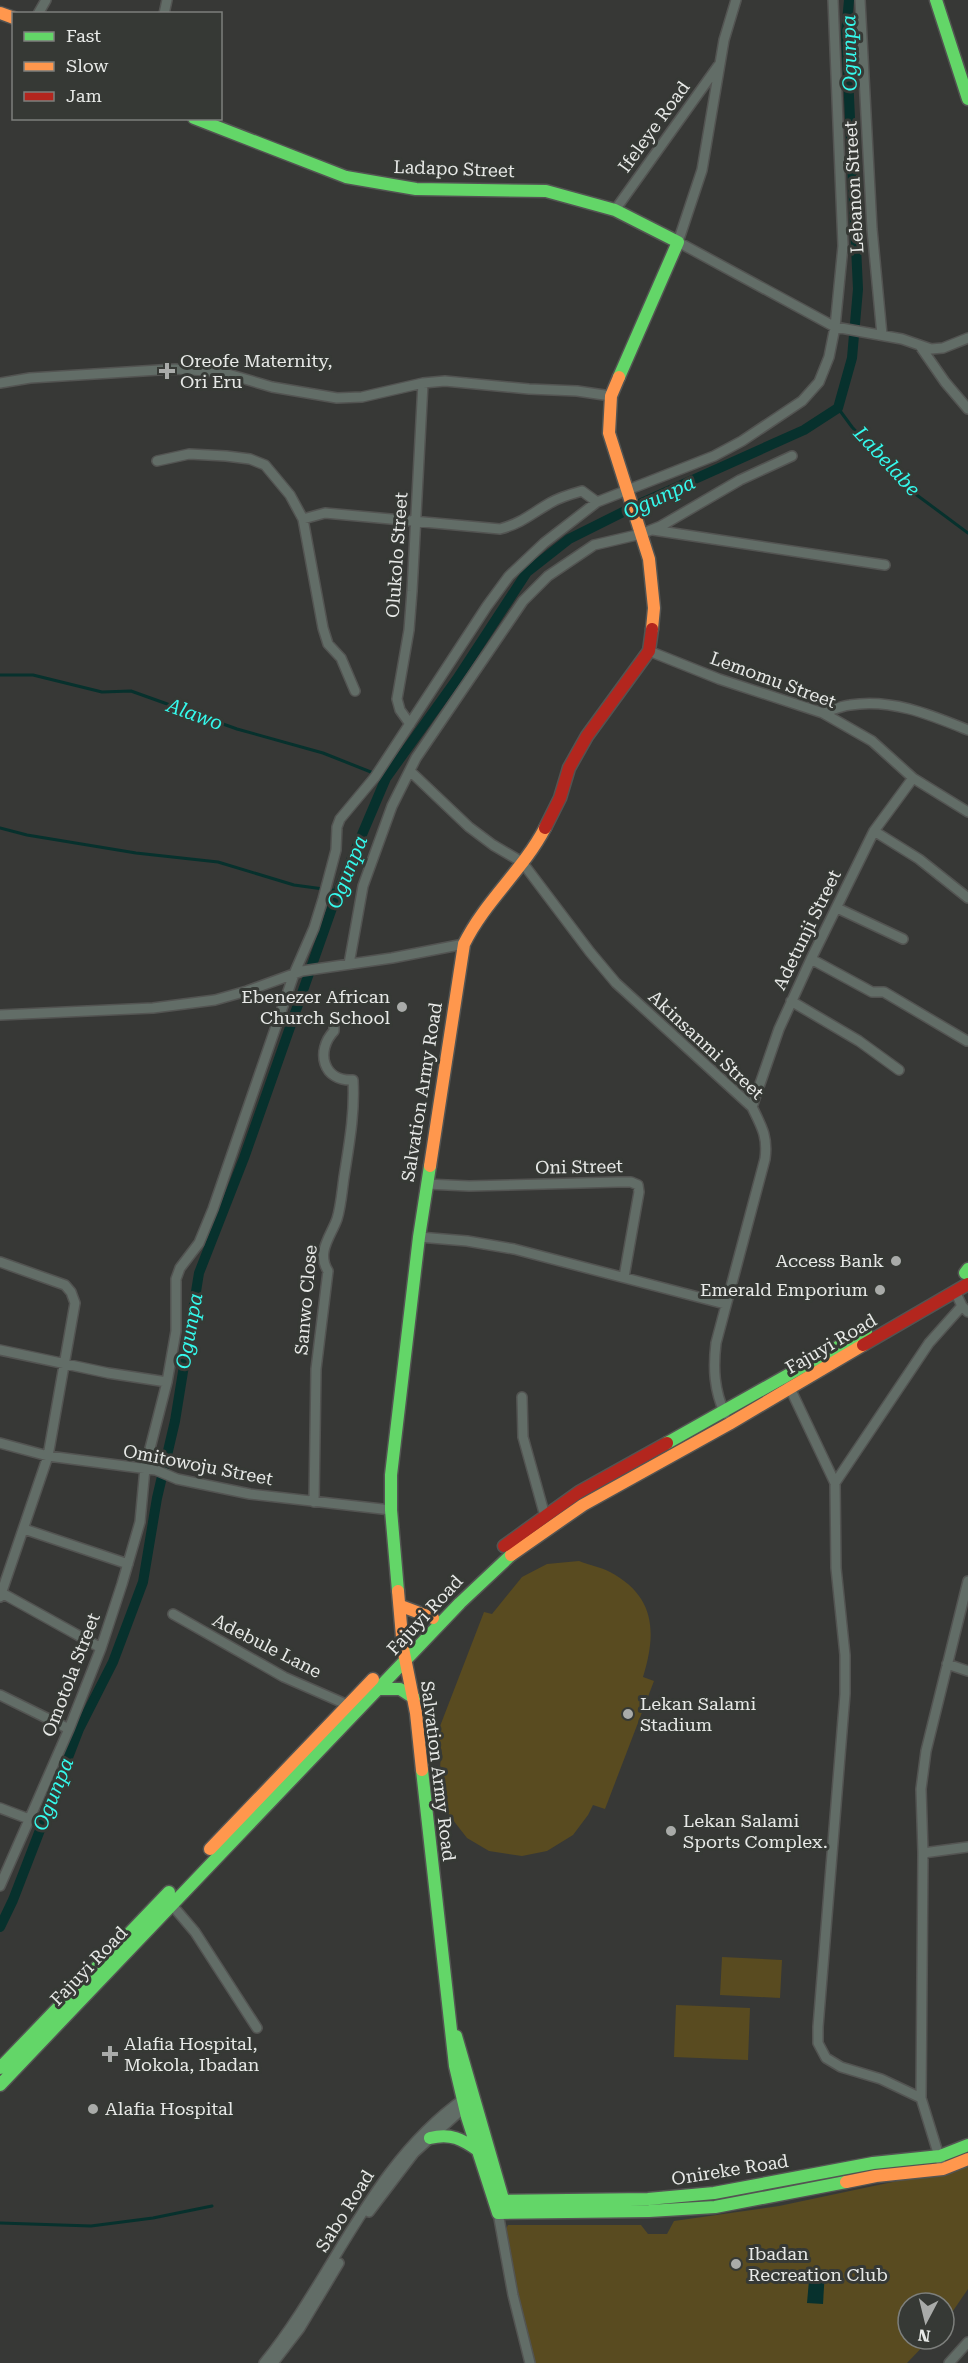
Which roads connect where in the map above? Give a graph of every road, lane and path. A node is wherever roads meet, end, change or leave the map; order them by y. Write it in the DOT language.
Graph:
graph roads {
  1 [pos="736,0"];
  2 [pos="833,0"];
  3 [pos="860,0"];
  4 [pos="936,0"];
  5 [pos="721,63"];
  6 [pos="967,96"];
  7 [pos="199,120"];
  8 [pos="615,210"];
  9 [pos="678,242"];
  10 [pos="839,328"];
  11 [pos="879,334"];
  12 [pos="968,338"];
  13 [pos="920,346"];
  14 [pos="0,383"];
  15 [pos="423,383"];
  16 [pos="611,396"];
  17 [pos="968,409"];
  18 [pos="792,456"];
  19 [pos="157,461"];
  20 [pos="628,493"];
  21 [pos="597,502"];
  22 [pos="303,519"];
  23 [pos="416,521"];
  24 [pos="644,529"];
  25 [pos="885,565"];
  26 [pos="649,651"];
  27 [pos="355,692"];
  28 [pos="823,713"];
  29 [pos="410,724"];
  30 [pos="966,727"];
  31 [pos="410,771"];
  32 [pos="913,778"];
  33 [pos="968,812"];
  34 [pos="874,831"];
  35 [pos="522,862"];
  36 [pos="968,898"];
  37 [pos="837,908"];
  38 [pos="903,939"];
  39 [pos="464,944"];
  40 [pos="811,959"];
  41 [pos="349,964"];
  42 [pos="298,973"];
  43 [pos="791,1001"];
  44 [pos="0,1015"];
  45 [pos="334,1019"];
  46 [pos="967,1041"];
  47 [pos="899,1070"];
  48 [pos="752,1107"];
  49 [pos="426,1184"];
  50 [pos="419,1237"];
  51 [pos="0,1262"];
  52 [pos="967,1274"];
  53 [pos="624,1277"];
  54 [pos="955,1292"];
  55 [pos="725,1304"];
  56 [pos="965,1309"];
  57 [pos="0,1350"];
  58 [pos="65,1362"];
  59 [pos="167,1382"];
  60 [pos="788,1382"];
  61 [pos="522,1397"];
  62 [pos="727,1418"];
  63 [pos="0,1443"];
  64 [pos="48,1456"];
  65 [pos="145,1468"];
  66 [pos="835,1483"];
  67 [pos="314,1502"];
  68 [pos="391,1510"];
  69 [pos="545,1516"];
  70 [pos="24,1529"];
  71 [pos="128,1564"];
  72 [pos="968,1581"];
  73 [pos="0,1594"];
  74 [pos="401,1606"];
  75 [pos="173,1614"];
  76 [pos="433,1618"];
  77 [pos="101,1648"];
  78 [pos="403,1648"];
  79 [pos="405,1662"];
  80 [pos="947,1664"];
  81 [pos="968,1671"];
  82 [pos="380,1689"];
  83 [pos="0,1695"];
  84 [pos="414,1698"];
  85 [pos="348,1705"];
  86 [pos="69,1729"];
  87 [pos="0,1808"];
  88 [pos="29,1819"];
  89 [pos="968,1847"];
  90 [pos="923,1853"];
  91 [pos="0,1886"];
  92 [pos="172,1905"];
  93 [pos="257,2028"];
  94 [pos="0,2068"];
  95 [pos="0,2085"];
  96 [pos="921,2098"];
  97 [pos="469,2099"];
  98 [pos="430,2138"];
  99 [pos="968,2145"];
  100 [pos="479,2151"];
  101 [pos="968,2159"];
  102 [pos="942,2162"];
  103 [pos="501,2207"];
  104 [pos="968,2342"];
  105 [pos="264,2363"];
  106 [pos="273,2363"];
  107 [pos="530,2363"];
  108 [pos="950,2363"];
  1 -- 5 [label="street"];
  2 -- 10 [label="street, Omotola Street"];
  3 -- 11 [label="street, Lebanon Street"];
  4 -- 6 [label="main road"];
  5 -- 8 [label="street, Ifeleye Road"];
  5 -- 9 [label="street"];
  7 -- 8 [label="main road, Ladapo Street"];
  8 -- 9 [label="main road, Ladapo Street"];
  9 -- 10 [label="street"];
  9 -- 16 [label="main road"];
  10 -- 11 [label="street"];
  10 -- 20 [label="street, Omotola Street"];
  11 -- 13 [label="street"];
  12 -- 13 [label="street"];
  13 -- 17 [label="street"];
  14 -- 15 [label="street"];
  15 -- 16 [label="street"];
  15 -- 23 [label="street, Olukolo Street"];
  16 -- 20 [label="main road"];
  18 -- 24 [label="street"];
  19 -- 22 [label="street"];
  20 -- 21 [label="street, Omotola Street"];
  20 -- 24 [label="main road"];
  21 -- 23 [label="street"];
  21 -- 29 [label="street, Omotola Street"];
  22 -- 23 [label="street"];
  22 -- 27 [label="street"];
  23 -- 29 [label="street, Olukolo Street"];
  24 -- 25 [label="street"];
  24 -- 26 [label="main road"];
  24 -- 31 [label="street"];
  26 -- 28 [label="street, Lemomu Street"];
  26 -- 35 [label="main road, Salvation Army Road"];
  28 -- 30 [label="street"];
  28 -- 32 [label="street, Lemomu Street"];
  29 -- 42 [label="street, Omotola Street"];
  31 -- 35 [label="street, Akinsanmi Street"];
  31 -- 41 [label="street"];
  32 -- 33 [label="street, Lemomu Street"];
  32 -- 34 [label="street, Adetunji Street"];
  34 -- 36 [label="street"];
  34 -- 37 [label="street, Adetunji Street"];
  35 -- 39 [label="main road, Salvation Army Road"];
  35 -- 48 [label="street, Akinsanmi Street"];
  37 -- 38 [label="street"];
  37 -- 40 [label="street, Adetunji Street"];
  39 -- 41 [label="street"];
  39 -- 49 [label="main road, Salvation Army Road"];
  40 -- 43 [label="street, Adetunji Street"];
  40 -- 46 [label="street"];
  41 -- 42 [label="street"];
  42 -- 44 [label="street"];
  42 -- 59 [label="street, Omotola Street"];
  43 -- 47 [label="street"];
  43 -- 48 [label="street, Adetunji Street"];
  45 -- 67 [label="street, Sanwo Close"];
  48 -- 55 [label="street, Akinsanmi Street"];
  49 -- 50 [label="main road, Salvation Army Road"];
  49 -- 53 [label="street, Oni Street"];
  50 -- 53 [label="street"];
  50 -- 68 [label="main road, Salvation Army Road"];
  51 -- 58 [label="street"];
  52 -- 54 [label="main road, Fajuyi Road"];
  52 -- 60 [label="main road, Fajuyi Road"];
  53 -- 55 [label="street"];
  54 -- 56 [label="street"];
  54 -- 60 [label="main road, Fajuyi Road"];
  55 -- 62 [label="street, Akinsanmi Street"];
  56 -- 66 [label="street"];
  57 -- 58 [label="street"];
  58 -- 59 [label="street"];
  58 -- 64 [label="street"];
  59 -- 65 [label="street, Omotola Street"];
  60 -- 62 [label="main road, Fajuyi Road"];
  60 -- 66 [label="street"];
  61 -- 69 [label="street"];
  62 -- 69 [label="main road, Fajuyi Road"];
  62 -- 79 [label="main road, Fajuyi Road"];
  63 -- 64 [label="street, Omitowoju Street"];
  64 -- 65 [label="street, Omitowoju Street"];
  64 -- 70 [label="street"];
  65 -- 67 [label="street, Omitowoju Street"];
  65 -- 71 [label="street, Omotola Street"];
  66 -- 96 [label="street"];
  67 -- 68 [label="street, Omitowoju Street"];
  68 -- 74 [label="main road, Salvation Army Road"];
  69 -- 76 [label="main road, Fajuyi Road"];
  70 -- 71 [label="street"];
  70 -- 73 [label="street"];
  71 -- 77 [label="street, Omotola Street"];
  72 -- 80 [label="street"];
  73 -- 77 [label="street"];
  74 -- 76 [label="main road"];
  74 -- 78 [label="main road, Salvation Army Road"];
  75 -- 85 [label="street, Adebule Lane"];
  76 -- 78 [label="main road, Fajuyi Road"];
  77 -- 86 [label="street, Omotola Street"];
  78 -- 79 [label="main road, Salvation Army Road"];
  78 -- 85 [label="main road, Fajuyi Road"];
  79 -- 82 [label="main road, Fajuyi Road"];
  79 -- 84 [label="main road, Salvation Army Road"];
  80 -- 81 [label="street"];
  80 -- 90 [label="street"];
  82 -- 84 [label="main road"];
  82 -- 92 [label="main road, Fajuyi Road"];
  83 -- 86 [label="street"];
  84 -- 97 [label="main road, Salvation Army Road"];
  85 -- 94 [label="main road, Fajuyi Road"];
  86 -- 88 [label="street, Omotola Street"];
  87 -- 88 [label="street"];
  88 -- 91 [label="street, Omotola Street"];
  89 -- 90 [label="street"];
  90 -- 96 [label="street"];
  92 -- 93 [label="street"];
  92 -- 95 [label="main road, Fajuyi Road"];
  96 -- 102 [label="street"];
  97 -- 98 [label="street, Sabo Road"];
  97 -- 100 [label="main road, Salvation Army Road"];
  97 -- 103 [label="main road, Salvation Army Road"];
  97 -- 105 [label="street, Sabo Road"];
  98 -- 100 [label="main road"];
  98 -- 106 [label="street, Sabo Road"];
  99 -- 102 [label="main road, Onireke Road"];
  100 -- 103 [label="main road, Salvation Army Road"];
  101 -- 102 [label="main road, Onireke Road"];
  102 -- 103 [label="main road, Onireke Road"];
  103 -- 107 [label="street"];
  104 -- 108 [label="street"];
}
